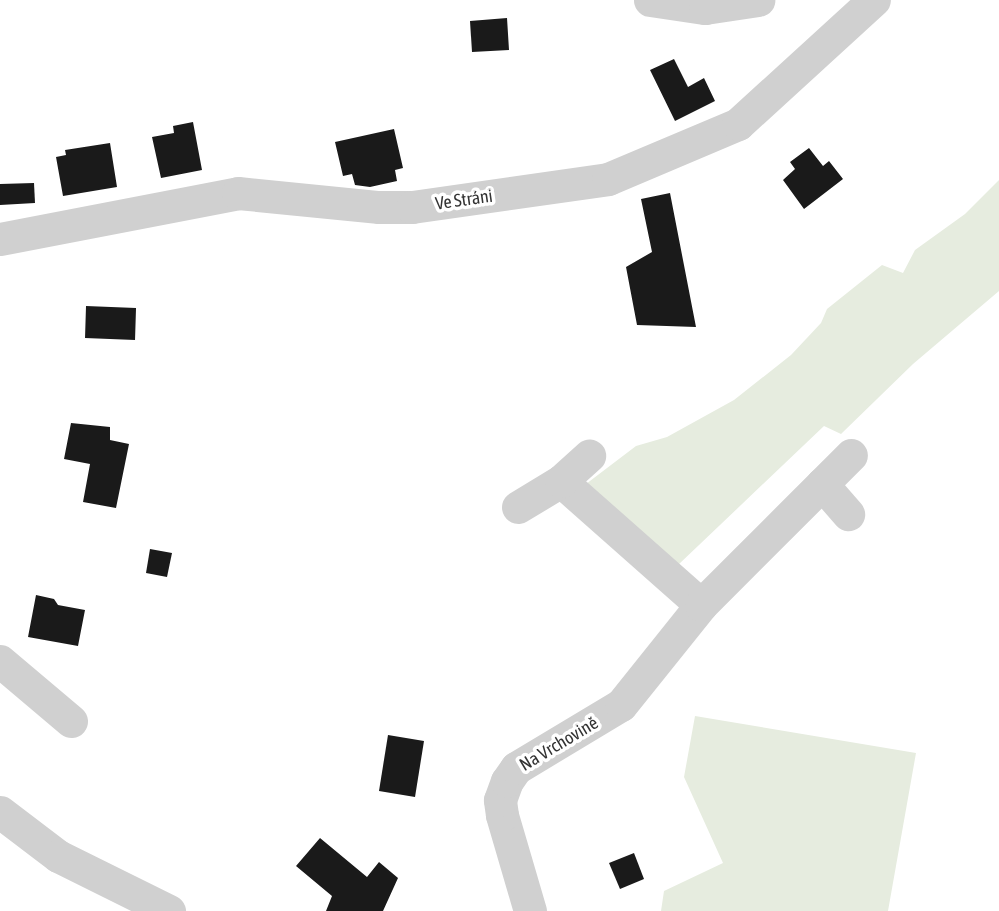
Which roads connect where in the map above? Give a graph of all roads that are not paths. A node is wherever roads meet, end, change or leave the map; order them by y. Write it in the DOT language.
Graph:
graph roads {
  1 [pos="650,0"];
  2 [pos="758,0"];
  3 [pos="874,0"];
  4 [pos="0,239"];
  5 [pos="851,455"];
  6 [pos="589,456"];
  7 [pos="561,481"];
  8 [pos="822,484"];
  9 [pos="518,507"];
  10 [pos="848,514"];
  11 [pos="701,605"];
  12 [pos="0,661"];
  13 [pos="71,721"];
  14 [pos="0,812"];
  15 [pos="169,911"];
  16 [pos="530,911"];
  1 -- 2 [label="street"];
  3 -- 4 [label="street, Ve Stráni"];
  5 -- 8 [label="street, Na Vrchovině"];
  6 -- 7 [label="street"];
  7 -- 9 [label="street"];
  7 -- 11 [label="street"];
  8 -- 10 [label="street"];
  8 -- 11 [label="street, Na Vrchovině"];
  11 -- 16 [label="street, Na Vrchovině"];
  12 -- 13 [label="street"];
  14 -- 15 [label="street"];
}
